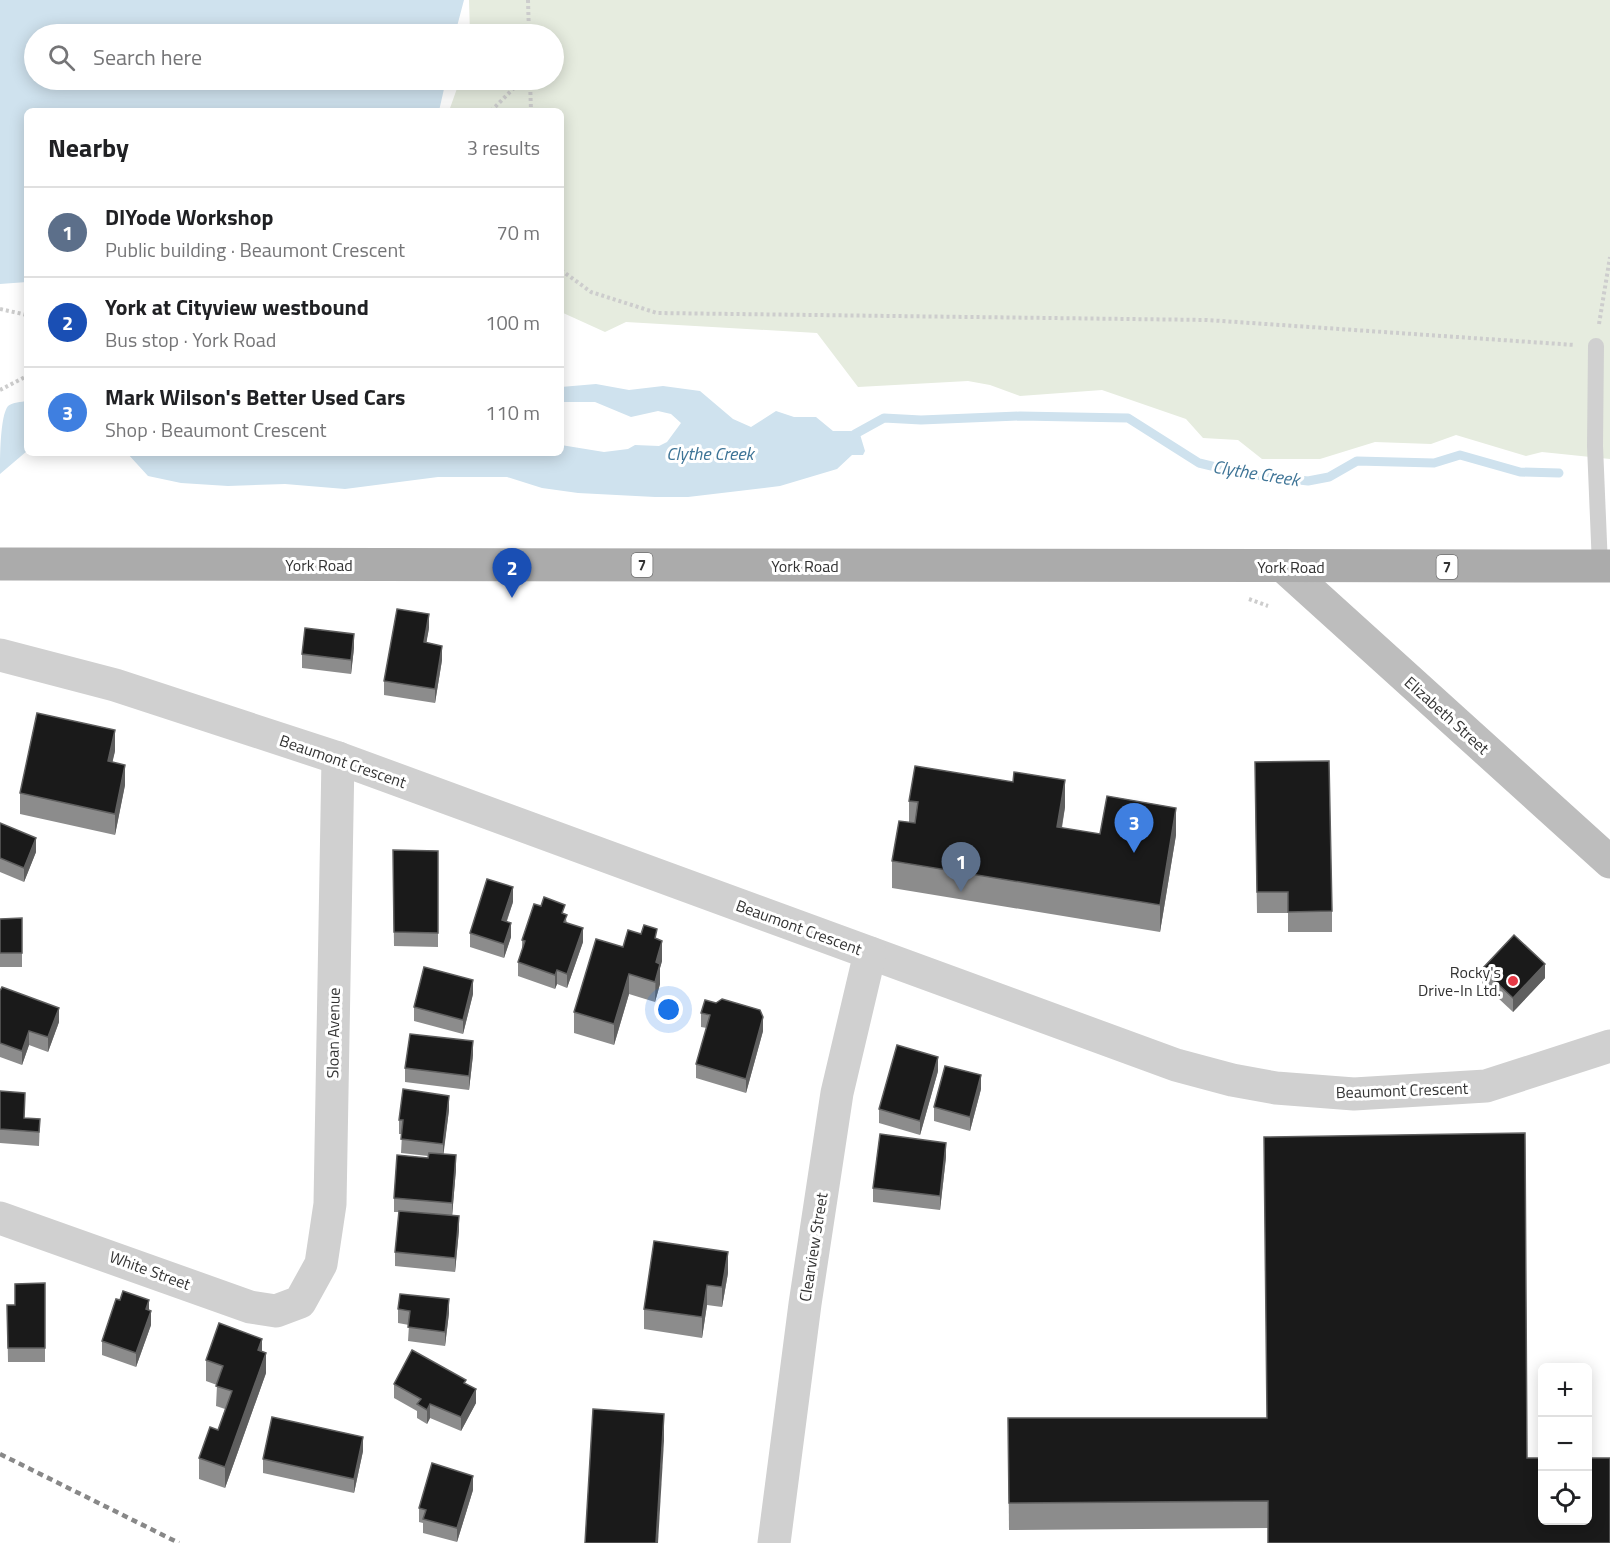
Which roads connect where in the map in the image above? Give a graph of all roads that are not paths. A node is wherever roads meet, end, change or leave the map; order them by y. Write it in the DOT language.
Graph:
graph roads {
  1 [pos="1596,346"];
  2 [pos="0,564"];
  3 [pos="1605,566"];
  4 [pos="1284,567"];
  5 [pos="0,655"];
  6 [pos="338,758"];
  7 [pos="1610,862"];
  8 [pos="870,953"];
  9 [pos="1610,1046"];
  10 [pos="0,1218"];
  11 [pos="300,1302"];
  12 [pos="774,1543"];
  1 -- 3 [label="lane"];
  2 -- 4 [label="main road, York Road / 7"];
  3 -- 4 [label="main road, York Road / 7"];
  4 -- 7 [label="street, Elizabeth Street"];
  5 -- 6 [label="street, Beaumont Crescent"];
  6 -- 8 [label="street, Beaumont Crescent"];
  6 -- 11 [label="street, Sloan Avenue"];
  8 -- 9 [label="street, Beaumont Crescent"];
  8 -- 12 [label="street, Clearview Street"];
  10 -- 11 [label="street, White Street"];
}
